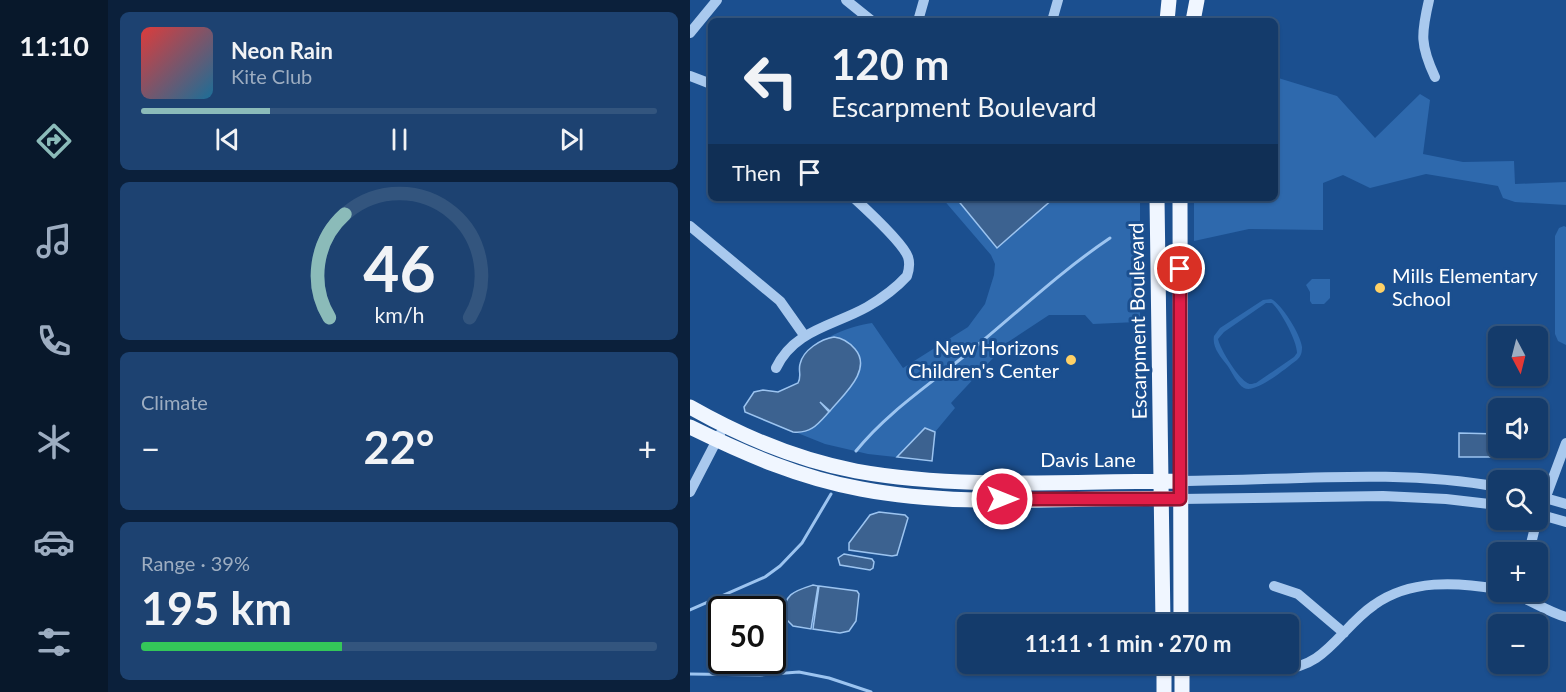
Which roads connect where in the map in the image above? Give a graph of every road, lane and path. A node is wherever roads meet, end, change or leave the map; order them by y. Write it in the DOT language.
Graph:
graph roads {
  1 [pos="717,0"];
  2 [pos="846,0"];
  3 [pos="924,0"];
  4 [pos="1058,0"];
  5 [pos="1169,0"];
  6 [pos="1197,0"];
  7 [pos="1429,0"];
  8 [pos="868,18"];
  9 [pos="919,18"];
  10 [pos="1053,18"];
  11 [pos="1167,18"];
  12 [pos="1194,18"];
  13 [pos="690,33"];
  14 [pos="690,76"];
  15 [pos="1435,77"];
  16 [pos="708,83"];
  17 [pos="857,201"];
  18 [pos="1157,201"];
  19 [pos="1180,201"];
  20 [pos="692,233"];
  21 [pos="804,335"];
  22 [pos="776,368"];
  23 [pos="690,407"];
  24 [pos="724,425"];
  25 [pos="690,427"];
  26 [pos="717,440"];
  27 [pos="1566,443"];
  28 [pos="1161,481"];
  29 [pos="1180,481"];
  30 [pos="1548,482"];
  31 [pos="1488,485"];
  32 [pos="690,492"];
  33 [pos="1162,498"];
  34 [pos="1180,499"];
  35 [pos="1548,499"];
  36 [pos="1488,504"];
  37 [pos="1566,504"];
  38 [pos="1548,518"];
  39 [pos="1566,522"];
  40 [pos="1274,586"];
  41 [pos="1488,589"];
  42 [pos="1534,602"];
  43 [pos="1163,614"];
  44 [pos="1181,614"];
  45 [pos="1566,617"];
  46 [pos="1344,633"];
  47 [pos="1299,668"];
  48 [pos="1164,674"];
  49 [pos="1182,674"];
  50 [pos="1164,692"];
  51 [pos="1182,692"];
  1 -- 13 [label="street"];
  2 -- 8 [label="street"];
  3 -- 9 [label="street"];
  4 -- 10 [label="street"];
  5 -- 11 [label="main road"];
  6 -- 12 [label="main road"];
  7 -- 15 [label="street"];
  14 -- 16 [label="street"];
  17 -- 21 [label="street"];
  18 -- 28 [label="main road, Escarpment Boulevard"];
  19 -- 29 [label="main road, Escarpment Boulevard"];
  20 -- 21 [label="street"];
  21 -- 22 [label="street"];
  23 -- 24 [label="main road, Davis Lane"];
  24 -- 26 [label="street"];
  24 -- 28 [label="main road, Davis Lane"];
  25 -- 26 [label="main road, Davis Lane"];
  26 -- 32 [label="street"];
  26 -- 33 [label="main road, Davis Lane"];
  27 -- 30 [label="street"];
  28 -- 29 [label="main road, Davis Lane"];
  28 -- 33 [label="main road, Escarpment Boulevard"];
  29 -- 31 [label="street, Davis Lane"];
  29 -- 34 [label="main road, Escarpment Boulevard"];
  33 -- 34 [label="main road, Davis Lane"];
  33 -- 43 [label="main road, Escarpment Boulevard"];
  34 -- 36 [label="street, Davis Lane"];
  34 -- 44 [label="main road, Escarpment Boulevard"];
  35 -- 37 [label="street"];
  38 -- 39 [label="street"];
  40 -- 46 [label="street"];
  41 -- 46 [label="street"];
  42 -- 45 [label="street"];
  46 -- 47 [label="street"];
  48 -- 50 [label="main road"];
  49 -- 51 [label="main road"];
}
